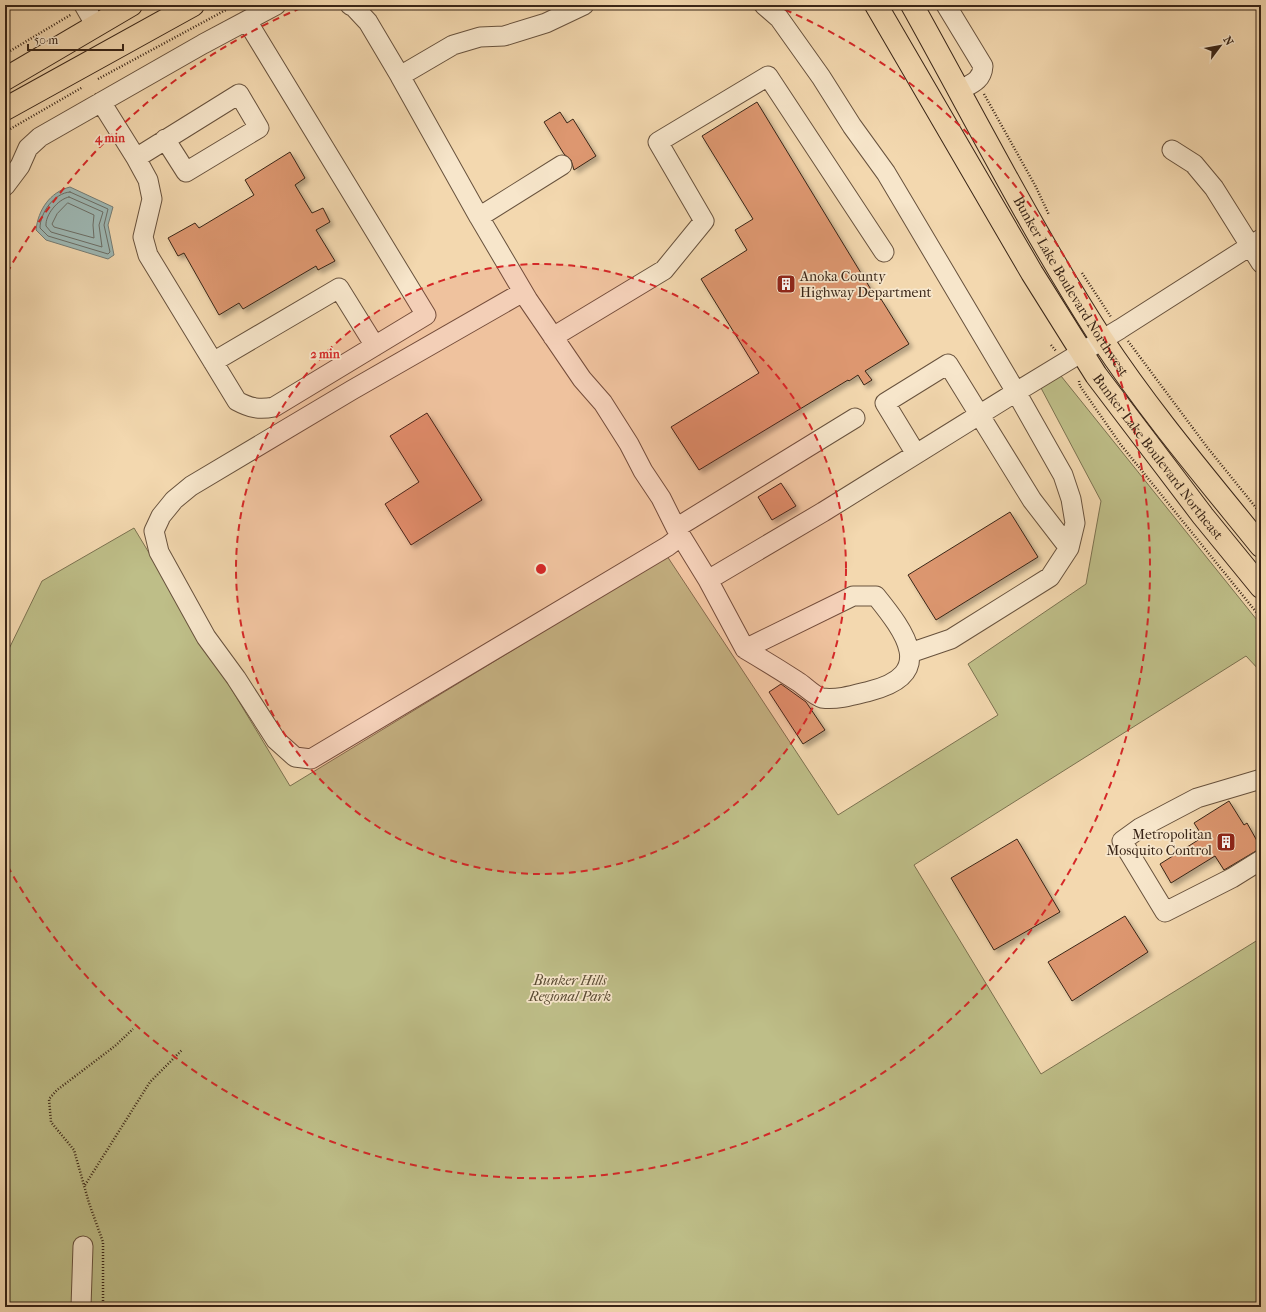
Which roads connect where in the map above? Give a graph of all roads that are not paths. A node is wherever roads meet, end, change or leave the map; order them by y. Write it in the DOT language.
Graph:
graph roads {
  1 [pos="131,5"];
  2 [pos="193,5"];
  3 [pos="276,5"];
  4 [pos="350,5"];
  5 [pos="584,5"];
  6 [pos="764,5"];
  7 [pos="876,5"];
  8 [pos="912,5"];
  9 [pos="946,5"];
  10 [pos="84,6"];
  11 [pos="247,21"];
  12 [pos="96,26"];
  13 [pos="400,76"];
  14 [pos="5,79"];
  15 [pos="970,91"];
  16 [pos="101,102"];
  17 [pos="5,109"];
  18 [pos="165,139"];
  19 [pos="1172,150"];
  20 [pos="136,158"];
  21 [pos="562,165"];
  22 [pos="5,186"];
  23 [pos="478,218"];
  24 [pos="1256,242"];
  25 [pos="884,252"];
  26 [pos="1261,263"];
  27 [pos="523,292"];
  28 [pos="1063,322"];
  29 [pos="553,337"];
  30 [pos="1102,340"];
  31 [pos="375,346"];
  32 [pos="1073,357"];
  33 [pos="213,362"];
  34 [pos="1016,392"];
  35 [pos="980,414"];
  36 [pos="855,418"];
  37 [pos="916,454"];
  38 [pos="678,532"];
  39 [pos="1261,546"];
  40 [pos="1069,548"];
  41 [pos="708,580"];
  42 [pos="1261,587"];
  43 [pos="745,649"];
  44 [pos="910,653"];
  45 [pos="1261,779"];
  46 [pos="1261,860"];
  47 [pos="83,1246"];
  48 [pos="81,1307"];
  1 -- 12 [label="main road"];
  2 -- 17 [label="main road"];
  3 -- 11 [label="street"];
  4 -- 13 [label="street"];
  5 -- 13 [label="street"];
  6 -- 34 [label="street"];
  7 -- 28 [label="main road, Bunker Lake Boulevard Northwest"];
  8 -- 15 [label="main road, Bunker Lake Boulevard Northwest"];
  9 -- 15 [label="street"];
  10 -- 12 [label="street"];
  11 -- 16 [label="street"];
  11 -- 31 [label="street"];
  12 -- 14 [label="main road"];
  13 -- 23 [label="street"];
  15 -- 30 [label="main road, Bunker Lake Boulevard Northwest"];
  16 -- 20 [label="street"];
  16 -- 22 [label="street"];
  18 -- 18 [label="street"];
  18 -- 20 [label="street"];
  19 -- 24 [label="street"];
  20 -- 33 [label="street"];
  21 -- 23 [label="street"];
  23 -- 27 [label="street"];
  24 -- 26 [label="street"];
  24 -- 30 [label="street"];
  25 -- 29 [label="street"];
  27 -- 29 [label="street"];
  27 -- 38 [label="street"];
  28 -- 32 [label="main road, Bunker Lake Boulevard Northeast"];
  29 -- 38 [label="street"];
  30 -- 32 [label="street"];
  30 -- 39 [label="main road, Bunker Lake Boulevard Northwest"];
  31 -- 33 [label="street"];
  31 -- 33 [label="street"];
  32 -- 34 [label="street"];
  32 -- 42 [label="main road, Bunker Lake Boulevard Northeast"];
  34 -- 35 [label="street"];
  34 -- 40 [label="street"];
  35 -- 37 [label="street"];
  35 -- 37 [label="street"];
  35 -- 40 [label="street"];
  36 -- 38 [label="street"];
  37 -- 41 [label="street"];
  38 -- 41 [label="street"];
  40 -- 44 [label="street"];
  41 -- 43 [label="street"];
  43 -- 44 [label="street"];
  43 -- 44 [label="street"];
  45 -- 46 [label="street"];
  47 -- 48 [label="street"];
}
